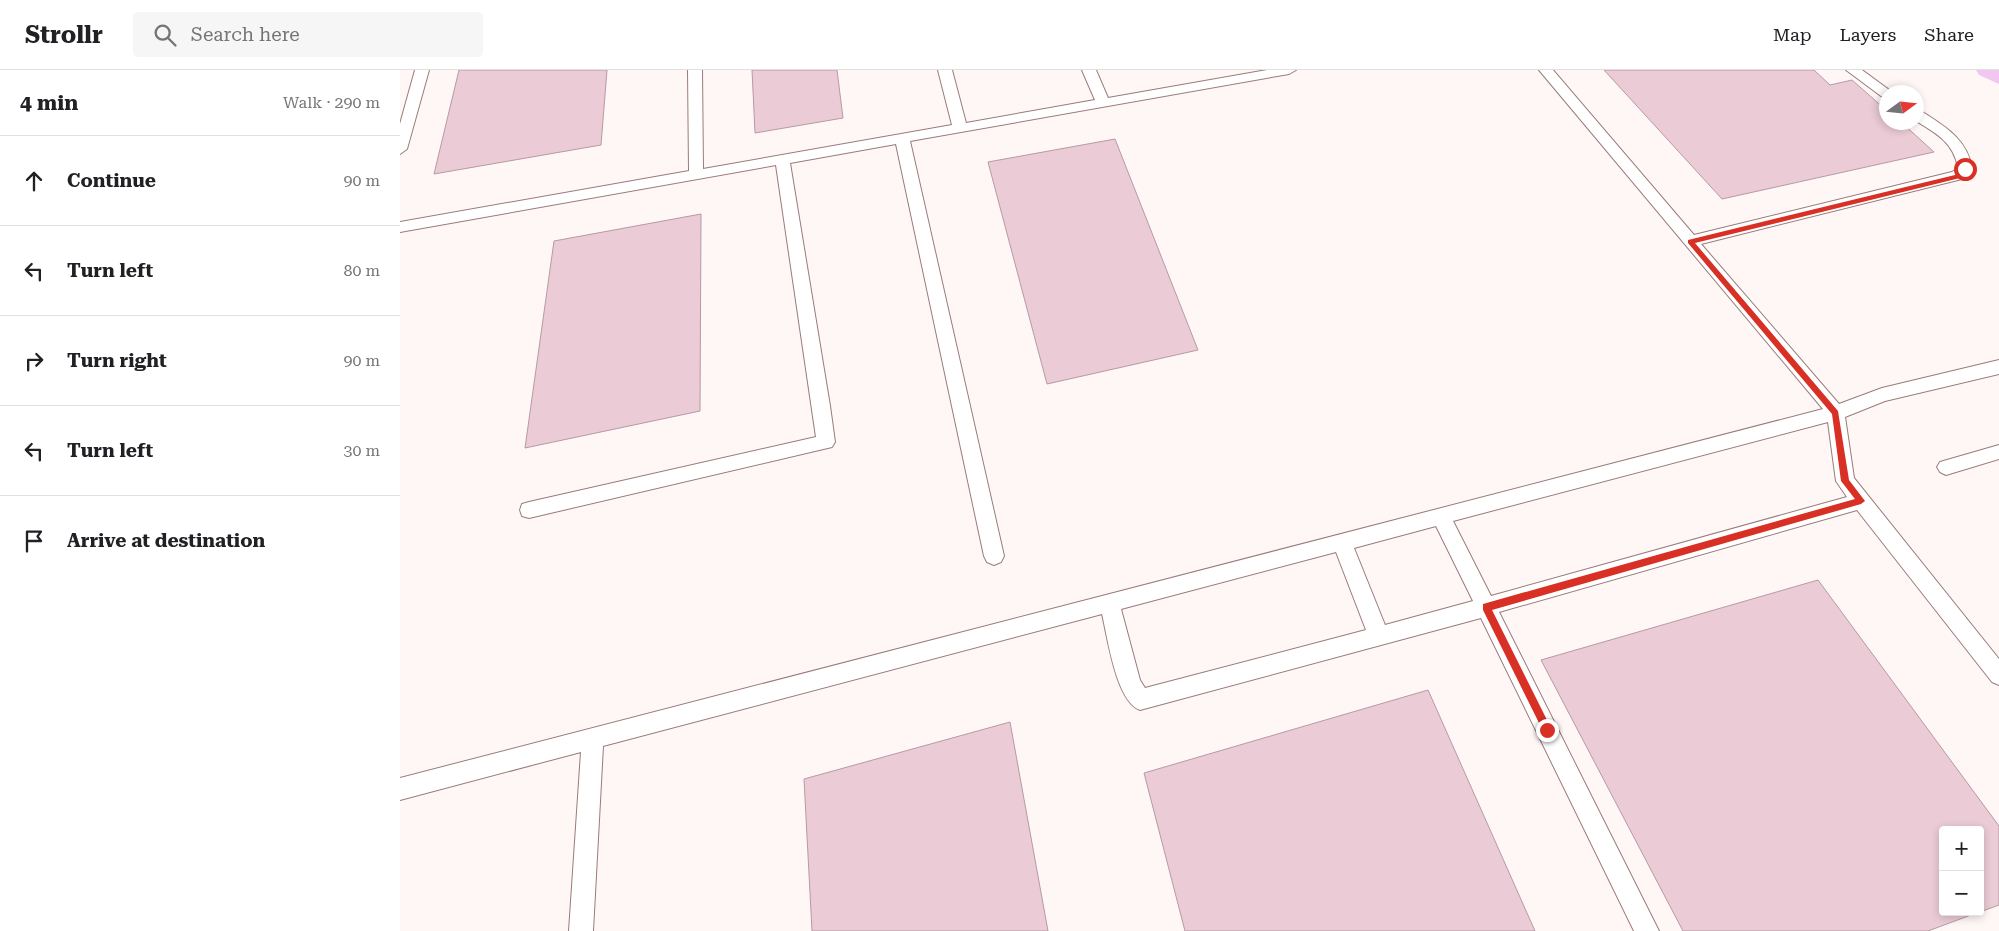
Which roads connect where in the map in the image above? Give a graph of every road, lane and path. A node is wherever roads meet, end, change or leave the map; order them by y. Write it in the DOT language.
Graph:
graph roads {
  1 [pos="422,70"];
  2 [pos="695,70"];
  3 [pos="945,70"];
  4 [pos="1089,70"];
  5 [pos="1289,70"];
  6 [pos="1546,70"];
  7 [pos="1853,70"];
  8 [pos="1879,88"];
  9 [pos="1103,103"];
  10 [pos="1924,120"];
  11 [pos="960,128"];
  12 [pos="902,138"];
  13 [pos="400,149"];
  14 [pos="782,159"];
  15 [pos="696,175"];
  16 [pos="400,227"];
  17 [pos="1690,241"];
  18 [pos="1999,367"];
  19 [pos="1836,414"];
  20 [pos="1999,452"];
  21 [pos="1946,467"];
  22 [pos="1861,501"];
  23 [pos="529,510"];
  24 [pos="1441,516"];
  25 [pos="1342,542"];
  26 [pos="994,556"];
  27 [pos="1109,603"];
  28 [pos="1486,607"];
  29 [pos="1379,637"];
  30 [pos="1999,675"];
  31 [pos="592,738"];
  32 [pos="400,788"];
  33 [pos="582,931"];
  34 [pos="1647,931"];
  1 -- 13 [label="lane"];
  2 -- 15 [label="lane"];
  3 -- 11 [label="lane"];
  4 -- 9 [label="lane"];
  5 -- 9 [label="lane"];
  6 -- 17 [label="lane"];
  7 -- 8 [label="lane"];
  9 -- 11 [label="lane"];
  10 -- 17 [label="lane"];
  11 -- 12 [label="lane"];
  12 -- 14 [label="lane"];
  12 -- 26 [label="lane"];
  14 -- 15 [label="lane"];
  14 -- 23 [label="lane"];
  15 -- 16 [label="lane"];
  17 -- 19 [label="lane"];
  18 -- 19 [label="lane"];
  19 -- 22 [label="lane"];
  19 -- 24 [label="lane"];
  20 -- 21 [label="lane"];
  22 -- 28 [label="lane"];
  22 -- 30 [label="lane"];
  24 -- 25 [label="lane"];
  24 -- 28 [label="lane"];
  25 -- 27 [label="lane"];
  25 -- 29 [label="lane"];
  27 -- 29 [label="lane"];
  27 -- 31 [label="lane"];
  28 -- 29 [label="lane"];
  28 -- 34 [label="lane"];
  31 -- 32 [label="lane"];
  31 -- 33 [label="lane"];
}
